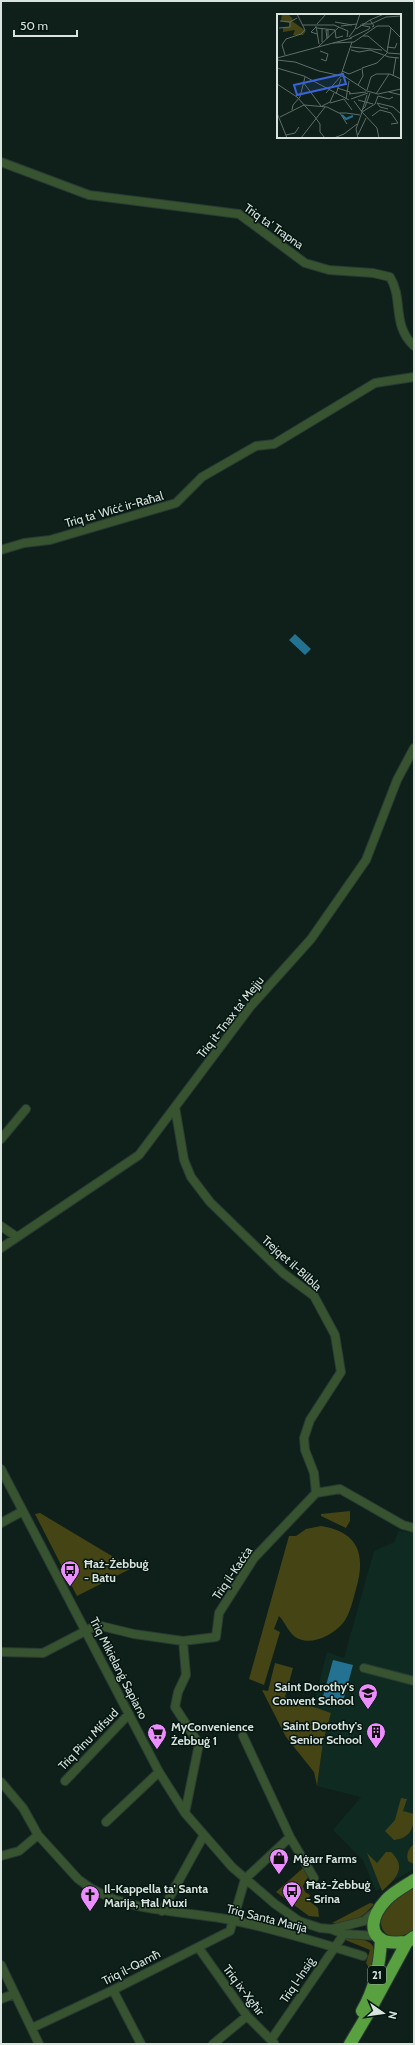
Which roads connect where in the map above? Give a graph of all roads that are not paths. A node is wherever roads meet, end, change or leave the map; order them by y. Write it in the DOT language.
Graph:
graph roads {
  1 [pos="1,162"];
  2 [pos="414,346"];
  3 [pos="414,377"];
  4 [pos="1,550"];
  5 [pos="414,748"];
  6 [pos="175,1108"];
  7 [pos="26,1109"];
  8 [pos="1,1139"];
  9 [pos="1,1226"];
  10 [pos="17,1237"];
  11 [pos="1,1248"];
  12 [pos="1,1469"];
  13 [pos="316,1493"];
  14 [pos="23,1511"];
  15 [pos="1,1523"];
  16 [pos="414,1528"];
  17 [pos="86,1630"];
  18 [pos="182,1641"];
  19 [pos="1,1652"];
  20 [pos="364,1668"];
  21 [pos="414,1681"];
  22 [pos="129,1714"];
  23 [pos="243,1736"];
  24 [pos="159,1772"];
  25 [pos="64,1781"];
  26 [pos="1,1782"];
  27 [pos="185,1813"];
  28 [pos="106,1822"];
  29 [pos="38,1835"];
  30 [pos="204,1835"];
  31 [pos="290,1837"];
  32 [pos="1,1856"];
  33 [pos="314,1878"];
  34 [pos="245,1879"];
  35 [pos="414,1880"];
  36 [pos="380,1908"];
  37 [pos="162,1911"];
  38 [pos="234,1920"];
  39 [pos="331,1929"];
  40 [pos="344,1934"];
  41 [pos="379,1938"];
  42 [pos="411,1939"];
  43 [pos="198,1947"];
  44 [pos="334,1947"];
  45 [pos="363,1956"];
  46 [pos="1,1965"];
  47 [pos="113,1990"];
  48 [pos="14,1994"];
  49 [pos="1,1999"];
  50 [pos="247,2016"];
  51 [pos="32,2028"];
  52 [pos="273,2042"];
  53 [pos="39,2044"];
  54 [pos="141,2044"];
  55 [pos="213,2044"];
  56 [pos="342,2044"];
  57 [pos="350,2044"];
  1 -- 2 [label="street, Triq ta' Trapna"];
  3 -- 4 [label="street, Triq ta' Wiċċ ir-Raħal"];
  5 -- 6 [label="street, Triq it-Tnax ta' Mejju"];
  6 -- 10 [label="street, Triq it-Tnax ta' Mejju"];
  6 -- 13 [label="street, Trejqet il-Bilbla"];
  7 -- 8 [label="street"];
  9 -- 10 [label="street"];
  10 -- 11 [label="street, Triq it-Tnax ta' Mejju"];
  12 -- 14 [label="street, Triq Mikielanġ Sapiano"];
  13 -- 16 [label="street"];
  13 -- 18 [label="street, Triq il-Kaċċa"];
  14 -- 15 [label="street"];
  14 -- 17 [label="street, Triq Mikielanġ Sapiano"];
  17 -- 18 [label="street"];
  17 -- 19 [label="street"];
  17 -- 22 [label="street, Triq Mikielanġ Sapiano"];
  18 -- 27 [label="street"];
  20 -- 21 [label="street"];
  22 -- 24 [label="street, Triq Mikielanġ Sapiano"];
  22 -- 25 [label="street, Triq Pinu Mifsud"];
  23 -- 31 [label="street"];
  24 -- 27 [label="street, Triq Mikielanġ Sapiano"];
  24 -- 28 [label="street"];
  26 -- 29 [label="street, Triq Santa Marija"];
  27 -- 30 [label="street, Triq Mikielanġ Sapiano"];
  29 -- 32 [label="street"];
  29 -- 37 [label="street, Triq Santa Marija"];
  30 -- 34 [label="street, Triq Mikielanġ Sapiano"];
  30 -- 37 [label="street"];
  31 -- 33 [label="street"];
  31 -- 34 [label="street"];
  34 -- 38 [label="street"];
  34 -- 39 [label="street, Triq Mikielanġ Sapiano"];
  35 -- 36 [label="highway, 21"];
  36 -- 39 [label="street, Triq Mikielanġ Sapiano"];
  36 -- 41 [label="highway, 21"];
  37 -- 38 [label="street, Triq Santa Marija"];
  38 -- 43 [label="street, Triq il-Qamħ"];
  38 -- 44 [label="street, Triq Santa Marija"];
  39 -- 40 [label="street, Triq Mikielanġ Sapiano"];
  40 -- 41 [label="street, Triq Mikielanġ Sapiano"];
  40 -- 44 [label="street, Triq l-Insiġ"];
  41 -- 42 [label="highway, 21"];
  41 -- 56 [label="highway, 21"];
  42 -- 57 [label="highway, 21"];
  43 -- 47 [label="street, Triq il-Qamħ"];
  43 -- 50 [label="street, Triq ix-Xgħir"];
  44 -- 45 [label="street, Triq Santa Marija"];
  44 -- 52 [label="street, Triq l-Insiġ"];
  46 -- 48 [label="street"];
  47 -- 51 [label="street, Triq il-Qamħ"];
  47 -- 54 [label="street"];
  48 -- 49 [label="street"];
  48 -- 51 [label="street"];
  50 -- 52 [label="street, Triq ix-Xgħir"];
  50 -- 55 [label="street"];
  51 -- 53 [label="street"];
}
